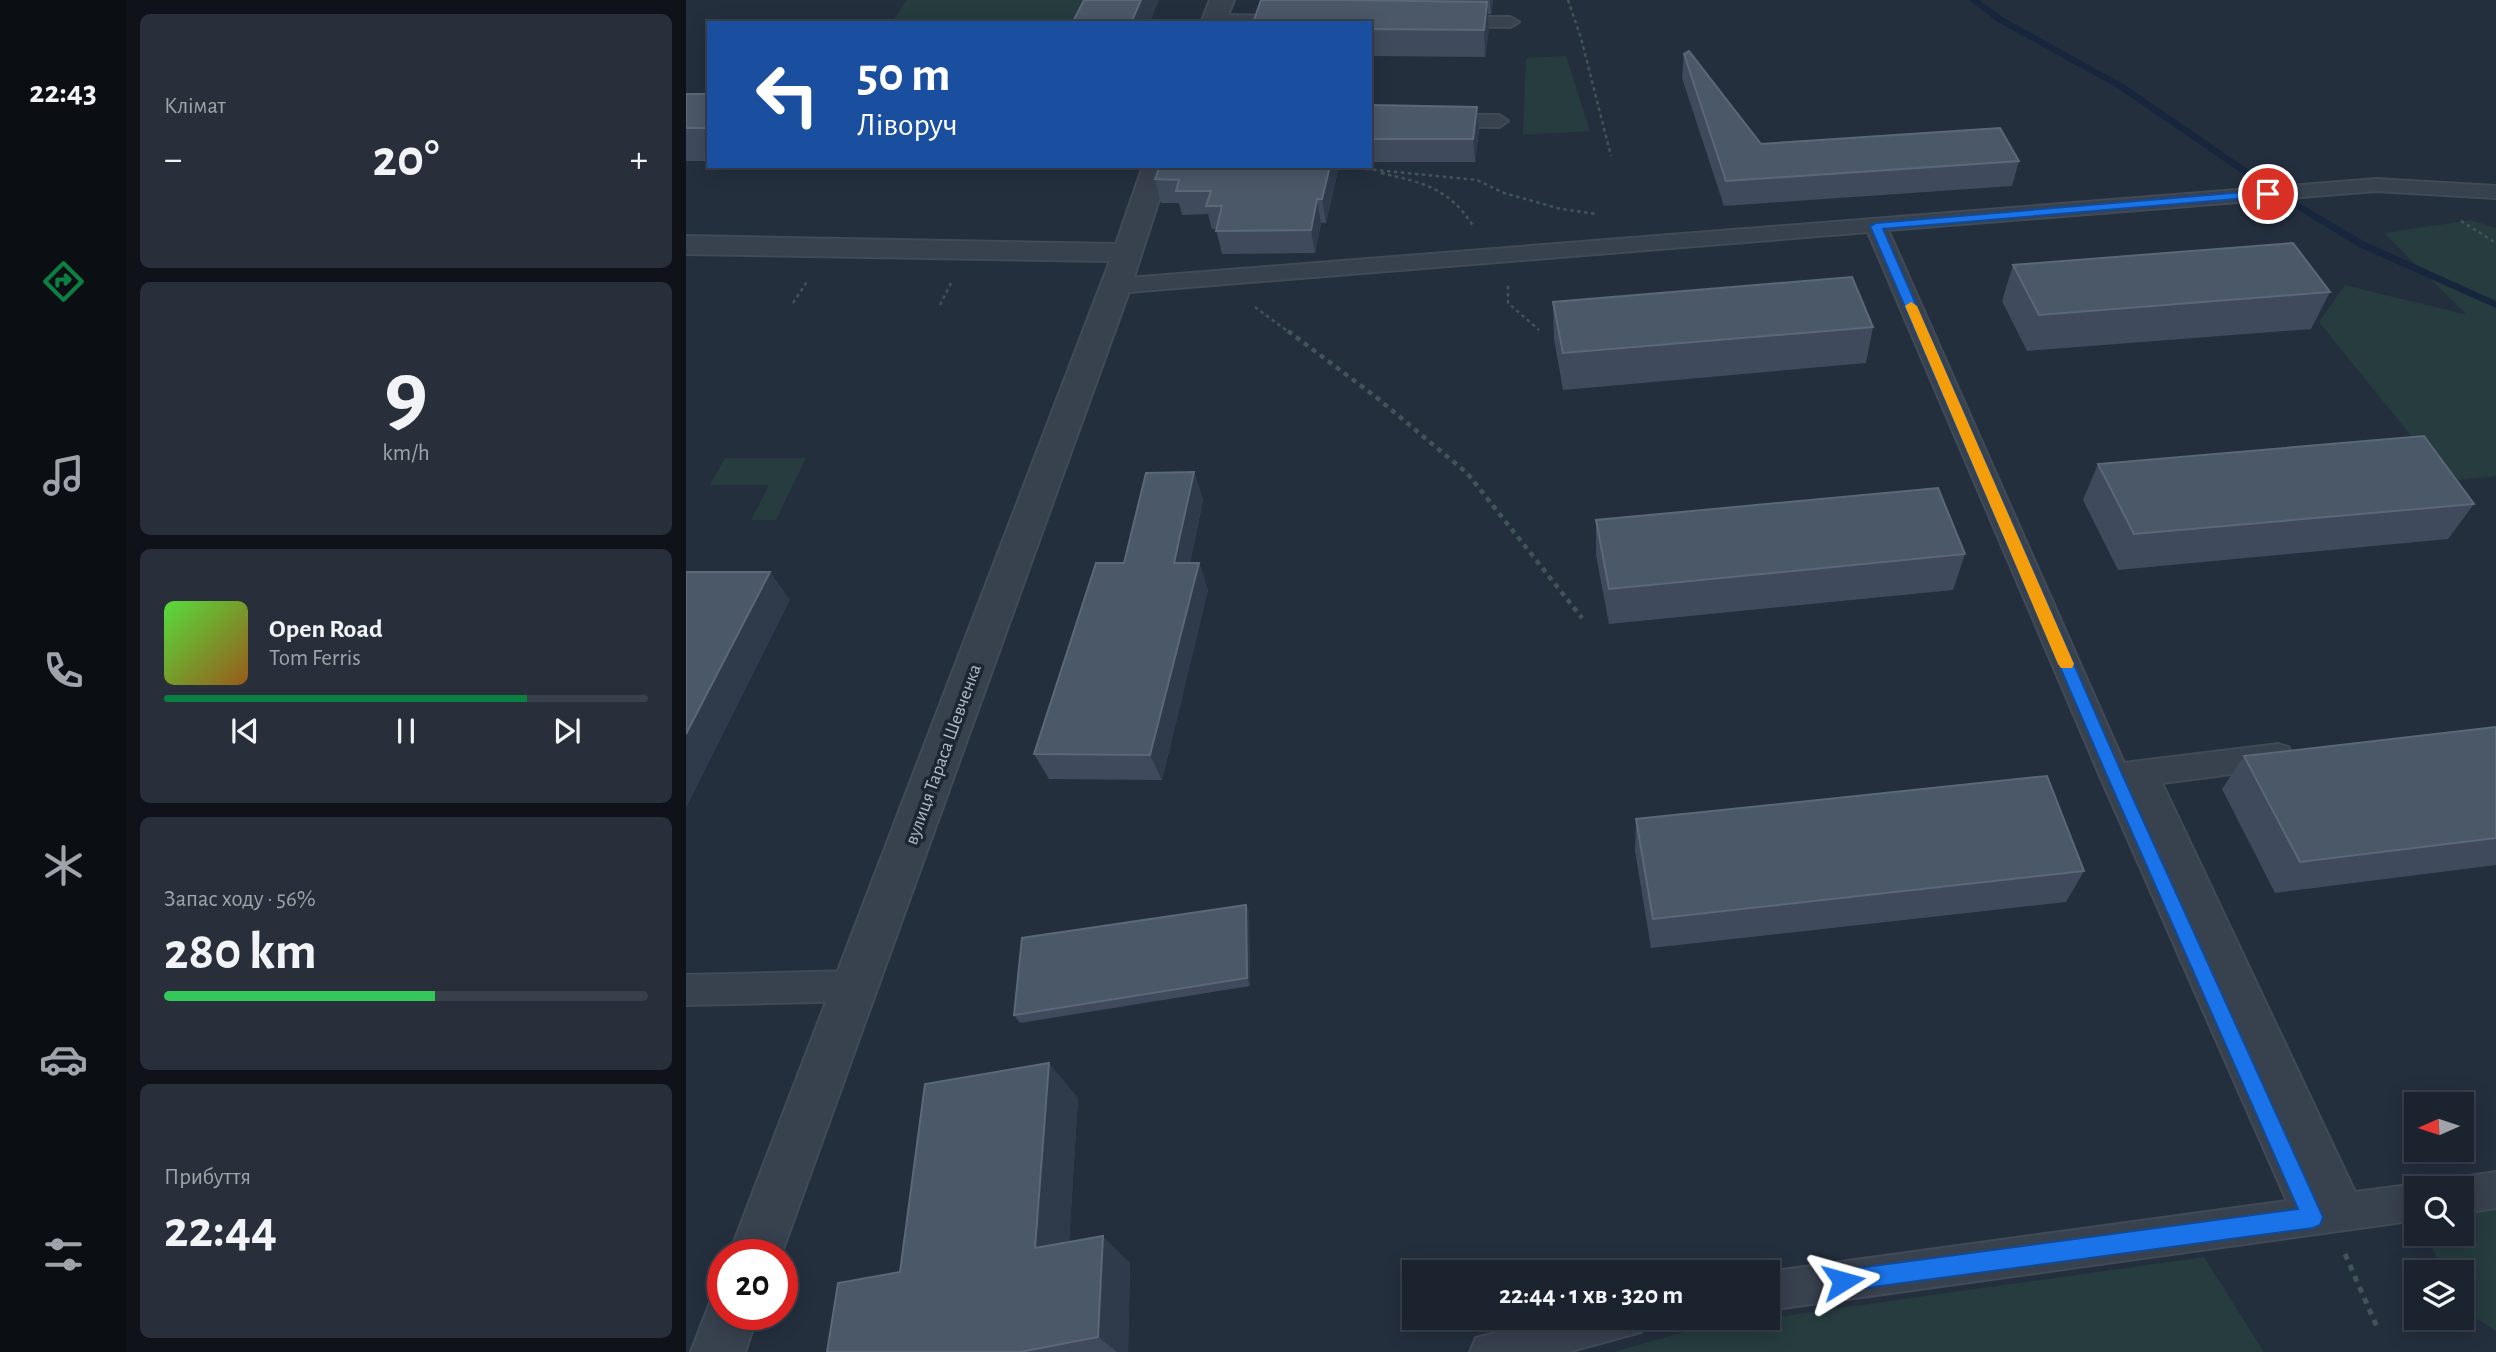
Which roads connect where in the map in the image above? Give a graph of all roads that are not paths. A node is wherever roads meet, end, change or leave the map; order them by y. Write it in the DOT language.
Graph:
graph roads {
  1 [pos="1216,14"];
  2 [pos="1308,21"];
  3 [pos="1429,22"];
  4 [pos="1510,22"];
  5 [pos="1372,120"];
  6 [pos="1499,121"];
  7 [pos="1156,168"];
  8 [pos="2496,192"];
  9 [pos="1876,226"];
  10 [pos="686,245"];
  11 [pos="1122,269"];
  12 [pos="2299,753"];
  13 [pos="2129,774"];
  14 [pos="855,986"];
  15 [pos="686,990"];
  16 [pos="2496,1191"];
  17 [pos="2474,1194"];
  18 [pos="2404,1204"];
  19 [pos="2328,1215"];
  20 [pos="761,1239"];
  21 [pos="1780,1289"];
  22 [pos="726,1330"];
  23 [pos="1579,1330"];
  24 [pos="718,1352"];
  25 [pos="1490,1352"];
  1 -- 2 [label="lane"];
  3 -- 4 [label="lane"];
  5 -- 6 [label="lane"];
  7 -- 11 [label="street, вулиця Тараса Шевченка"];
  8 -- 9 [label="lane"];
  9 -- 11 [label="lane"];
  9 -- 13 [label="lane"];
  10 -- 11 [label="street"];
  11 -- 14 [label="street, вулиця Тараса Шевченка"];
  12 -- 13 [label="lane"];
  13 -- 19 [label="lane"];
  14 -- 15 [label="lane"];
  14 -- 20 [label="street, вулиця Тараса Шевченка"];
  16 -- 17 [label="lane"];
  18 -- 19 [label="lane"];
  19 -- 21 [label="lane"];
  22 -- 24 [label="street"];
  23 -- 25 [label="lane"];
}
